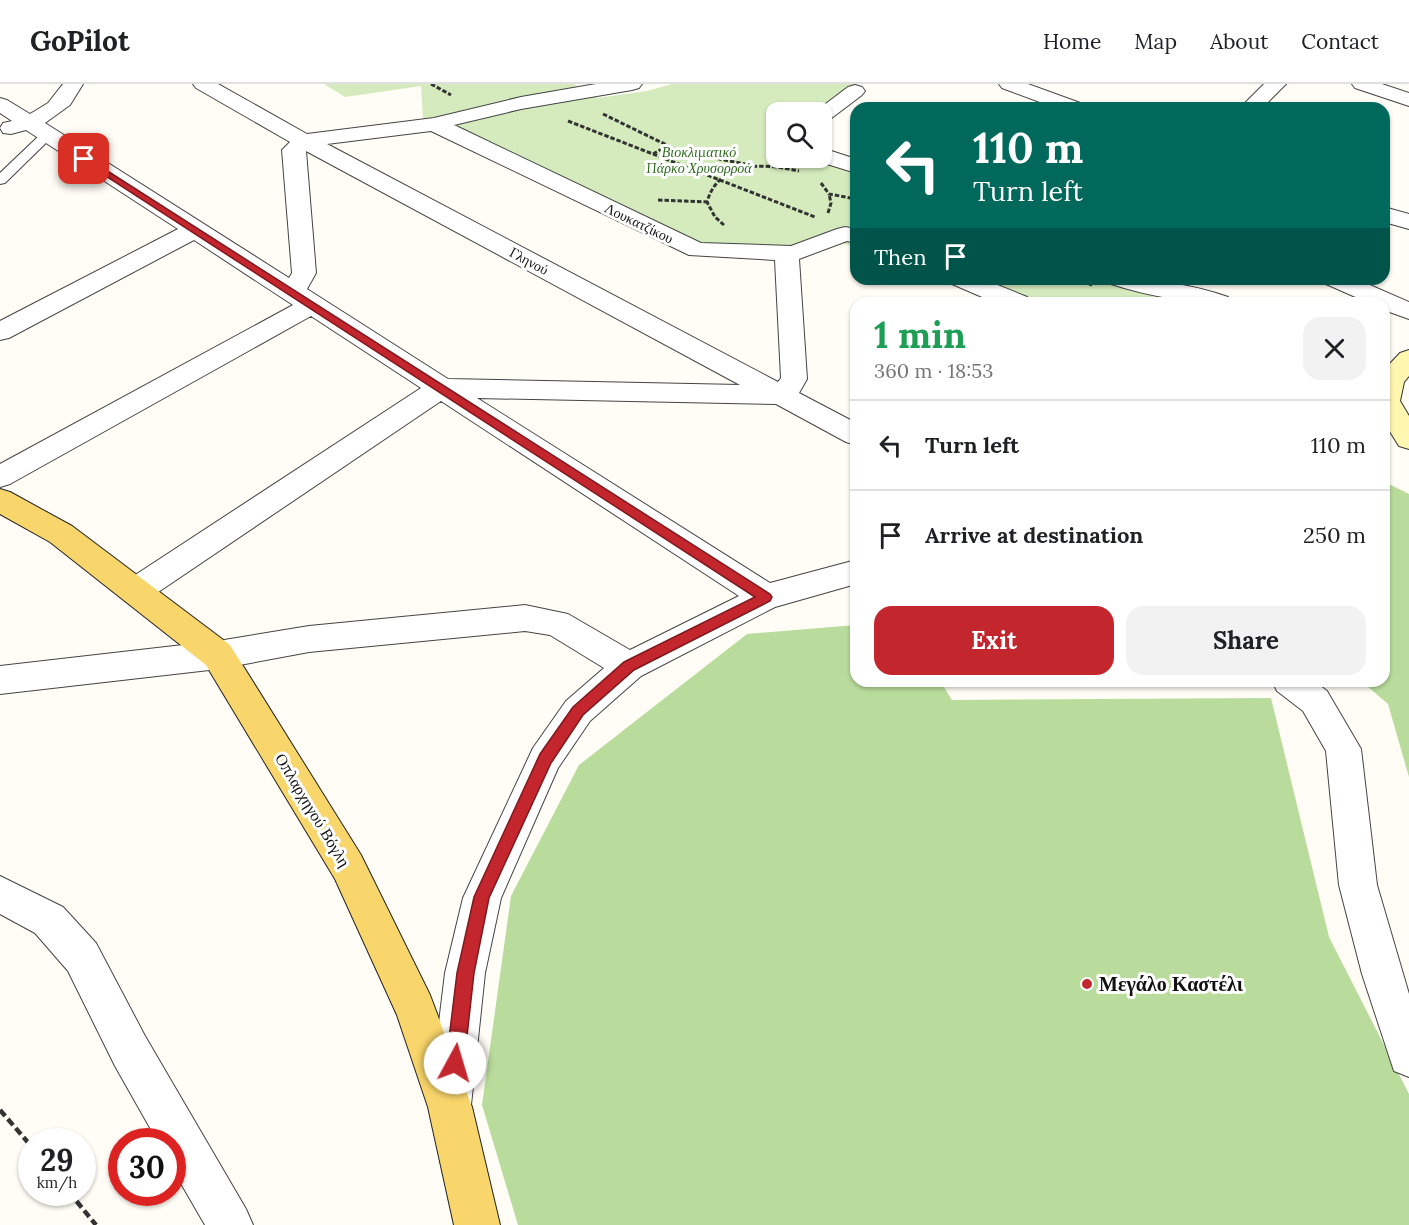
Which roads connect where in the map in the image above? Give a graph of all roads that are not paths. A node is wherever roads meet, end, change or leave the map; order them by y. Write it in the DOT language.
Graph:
graph roads {
  1 [pos="73,84"];
  2 [pos="203,84"];
  3 [pos="632,84"];
  4 [pos="1276,84"];
  5 [pos="1362,84"];
  6 [pos="1020,90"];
  7 [pos="855,91"];
  8 [pos="1409,100"];
  9 [pos="1057,102"];
  10 [pos="1256,102"];
  11 [pos="0,104"];
  12 [pos="832,108"];
  13 [pos="434,124"];
  14 [pos="0,129"];
  15 [pos="38,129"];
  16 [pos="304,141"];
  17 [pos="832,158"];
  18 [pos="850,164"];
  19 [pos="0,180"];
  20 [pos="1390,216"];
  21 [pos="1409,222"];
  22 [pos="195,230"];
  23 [pos="850,235"];
  24 [pos="787,253"];
  25 [pos="975,285"];
  26 [pos="1140,285"];
  27 [pos="1349,285"];
  28 [pos="1004,297"];
  29 [pos="1201,297"];
  30 [pos="1377,297"];
  31 [pos="302,299"];
  32 [pos="1390,303"];
  33 [pos="1409,311"];
  34 [pos="0,332"];
  35 [pos="1409,359"];
  36 [pos="1390,386"];
  37 [pos="441,388"];
  38 [pos="783,395"];
  39 [pos="1390,397"];
  40 [pos="850,432"];
  41 [pos="1409,439"];
  42 [pos="0,477"];
  43 [pos="0,500"];
  44 [pos="850,574"];
  45 [pos="137,590"];
  46 [pos="766,597"];
  47 [pos="218,655"];
  48 [pos="629,666"];
  49 [pos="0,680"];
  50 [pos="1297,687"];
  51 [pos="0,894"];
  52 [pos="1409,1056"];
  53 [pos="450,1107"];
  54 [pos="230,1225"];
  55 [pos="477,1225"];
  1 -- 15 [label="street"];
  2 -- 16 [label="street, Γληνού"];
  3 -- 13 [label="street"];
  4 -- 10 [label="street"];
  5 -- 8 [label="street"];
  6 -- 9 [label="street"];
  7 -- 12 [label="street"];
  11 -- 15 [label="street"];
  13 -- 16 [label="street"];
  13 -- 24 [label="street, Λουκατζίκου"];
  14 -- 15 [label="street"];
  15 -- 19 [label="lane"];
  15 -- 22 [label="street"];
  16 -- 31 [label="street"];
  16 -- 38 [label="street, Γληνού"];
  17 -- 18 [label="street"];
  20 -- 21 [label="street"];
  22 -- 31 [label="street"];
  22 -- 34 [label="street"];
  23 -- 24 [label="street, Λουκατζίκου"];
  24 -- 38 [label="street"];
  25 -- 28 [label="street"];
  26 -- 29 [label="street"];
  27 -- 30 [label="street"];
  31 -- 37 [label="street"];
  31 -- 42 [label="street"];
  32 -- 33 [label="street"];
  35 -- 36 [label="main road"];
  37 -- 38 [label="street"];
  37 -- 45 [label="street"];
  37 -- 46 [label="street"];
  38 -- 40 [label="street, Γληνού"];
  39 -- 41 [label="main road"];
  43 -- 45 [label="main road, Οπλαρχηγού Βόγλη"];
  44 -- 46 [label="street"];
  45 -- 47 [label="main road, Οπλαρχηγού Βόγλη"];
  46 -- 48 [label="street"];
  47 -- 48 [label="street"];
  47 -- 49 [label="street"];
  47 -- 53 [label="main road, Οπλαρχηγού Βόγλη"];
  48 -- 53 [label="street"];
  50 -- 52 [label="street"];
  51 -- 54 [label="street"];
  53 -- 55 [label="main road, Οπλαρχηγού Βόγλη"];
}
